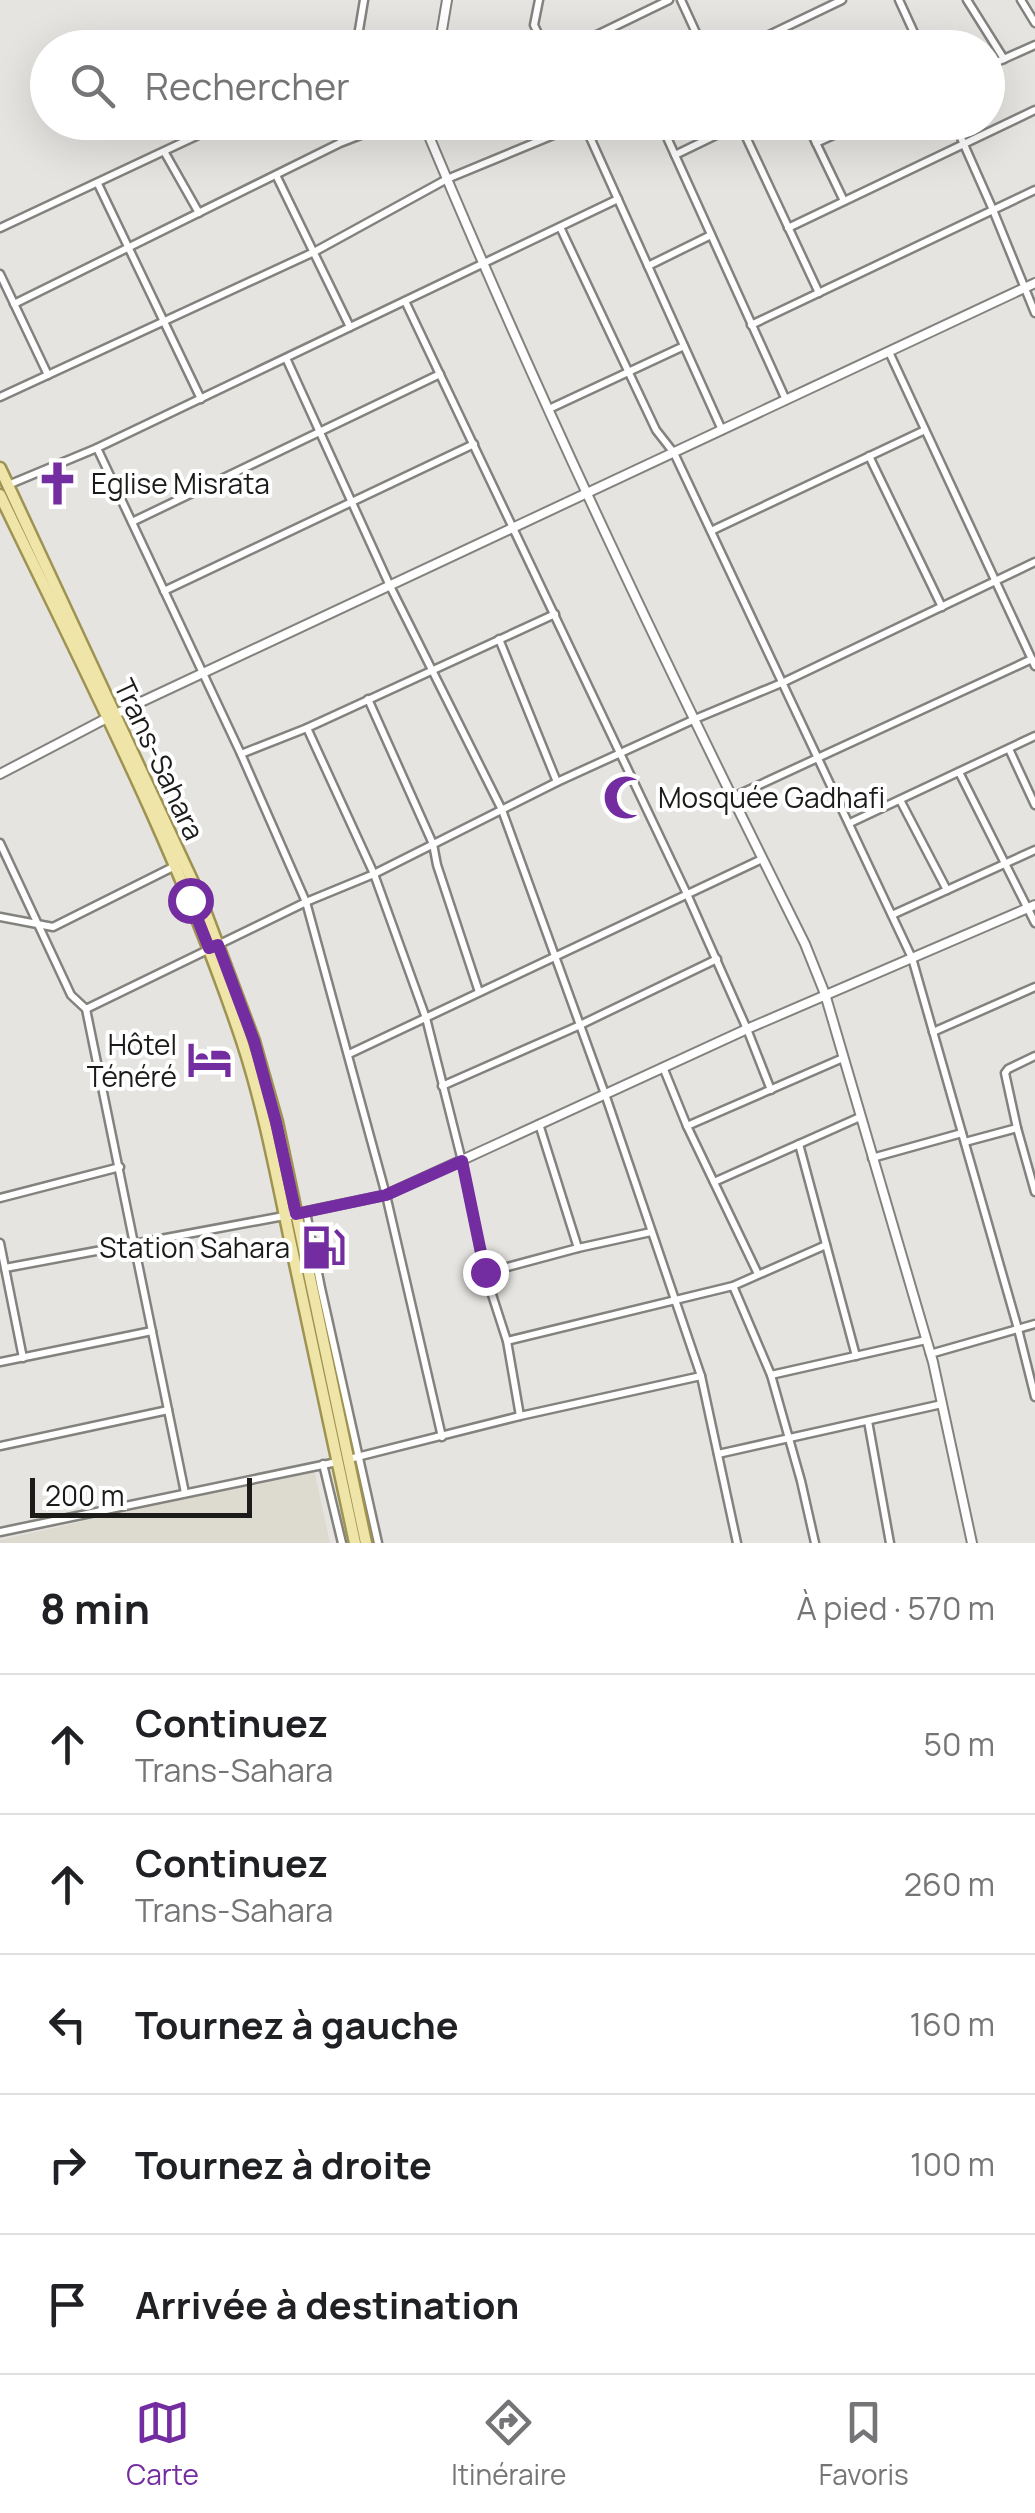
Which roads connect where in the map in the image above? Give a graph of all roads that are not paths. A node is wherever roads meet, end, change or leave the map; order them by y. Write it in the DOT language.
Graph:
graph roads {
  1 [pos="364,0"];
  2 [pos="446,0"];
  3 [pos="539,0"];
  4 [pos="669,0"];
  5 [pos="681,0"];
  6 [pos="842,0"];
  7 [pos="900,0"];
  8 [pos="967,0"];
  9 [pos="1021,0"];
  10 [pos="1035,23"];
  11 [pos="359,30"];
  12 [pos="442,30"];
  13 [pos="537,30"];
  14 [pos="607,30"];
  15 [pos="695,30"];
  16 [pos="779,30"];
  17 [pos="913,30"];
  18 [pos="986,30"];
  19 [pos="1035,45"];
  20 [pos="1005,59"];
  21 [pos="1035,110"];
  22 [pos="1005,124"];
  23 [pos="189,140"];
  24 [pos="341,140"];
  25 [pos="348,140"];
  26 [pos="431,140"];
  27 [pos="542,140"];
  28 [pos="592,140"];
  29 [pos="668,140"];
  30 [pos="705,140"];
  31 [pos="747,140"];
  32 [pos="815,140"];
  33 [pos="823,140"];
  34 [pos="963,140"];
  35 [pos="970,140"];
  36 [pos="340,143"];
  37 [pos="816,143"];
  38 [pos="964,143"];
  39 [pos="164,152"];
  40 [pos="675,155"];
  41 [pos="276,174"];
  42 [pos="447,179"];
  43 [pos="98,184"];
  44 [pos="1035,190"];
  45 [pos="618,200"];
  46 [pos="844,201"];
  47 [pos="993,210"];
  48 [pos="199,212"];
  49 [pos="0,228"];
  50 [pos="560,228"];
  51 [pos="788,228"];
  52 [pos="711,235"];
  53 [pos="128,248"];
  54 [pos="314,252"];
  55 [pos="483,264"];
  56 [pos="648,266"];
  57 [pos="0,274"];
  58 [pos="1035,283"];
  59 [pos="1024,288"];
  60 [pos="818,293"];
  61 [pos="406,301"];
  62 [pos="14,304"];
  63 [pos="1035,313"];
  64 [pos="164,322"];
  65 [pos="752,325"];
  66 [pos="350,327"];
  67 [pos="684,345"];
  68 [pos="889,352"];
  69 [pos="286,358"];
  70 [pos="628,372"];
  71 [pos="440,374"];
  72 [pos="48,376"];
  73 [pos="0,397"];
  74 [pos="201,399"];
  75 [pos="786,400"];
  76 [pos="549,409"];
  77 [pos="722,430"];
  78 [pos="925,430"];
  79 [pos="320,432"];
  80 [pos="474,444"];
  81 [pos="97,448"];
  82 [pos="674,452"];
  83 [pos="869,456"];
  84 [pos="0,468"];
  85 [pos="8,485"];
  86 [pos="587,493"];
  87 [pos="0,495"];
  88 [pos="351,501"];
  89 [pos="132,522"];
  90 [pos="21,526"];
  91 [pos="514,527"];
  92 [pos="712,531"];
  93 [pos="1035,562"];
  94 [pos="996,582"];
  95 [pos="390,586"];
  96 [pos="164,591"];
  97 [pos="942,608"];
  98 [pos="555,614"];
  99 [pos="499,639"];
  100 [pos="1034,661"];
  101 [pos="432,670"];
  102 [pos="202,674"];
  103 [pos="784,682"];
  104 [pos="368,700"];
  105 [pos="111,716"];
  106 [pos="695,719"];
  107 [pos="307,728"];
  108 [pos="1035,736"];
  109 [pos="1009,748"];
  110 [pos="241,754"];
  111 [pos="620,754"];
  112 [pos="818,757"];
  113 [pos="959,772"];
  114 [pos="0,774"];
  115 [pos="558,782"];
  116 [pos="733,797"];
  117 [pos="900,800"];
  118 [pos="1035,805"];
  119 [pos="502,810"];
  120 [pos="850,823"];
  121 [pos="0,843"];
  122 [pos="169,843"];
  123 [pos="433,844"];
  124 [pos="1035,850"];
  125 [pos="762,859"];
  126 [pos="1006,864"];
  127 [pos="174,866"];
  128 [pos="374,874"];
  129 [pos="947,890"];
  130 [pos="687,894"];
  131 [pos="306,902"];
  132 [pos="1032,906"];
  133 [pos="0,916"];
  134 [pos="892,916"];
  135 [pos="38,923"];
  136 [pos="1035,923"];
  137 [pos="214,946"];
  138 [pos="554,958"];
  139 [pos="912,958"];
  140 [pos="716,960"];
  141 [pos="1035,987"];
  142 [pos="479,992"];
  143 [pos="825,994"];
  144 [pos="86,1009"];
  145 [pos="426,1018"];
  146 [pos="578,1026"];
  147 [pos="746,1029"];
  148 [pos="934,1032"];
  149 [pos="350,1054"];
  150 [pos="1033,1056"];
  151 [pos="843,1058"];
  152 [pos="663,1067"];
  153 [pos="1035,1068"];
  154 [pos="442,1086"];
  155 [pos="771,1090"];
  156 [pos="604,1094"];
  157 [pos="860,1116"];
  158 [pos="539,1124"];
  159 [pos="687,1126"];
  160 [pos="1016,1128"];
  161 [pos="964,1138"];
  162 [pos="799,1144"];
  163 [pos="872,1158"];
  164 [pos="462,1161"];
  165 [pos="120,1167"];
  166 [pos="714,1182"];
  167 [pos="1035,1192"];
  168 [pos="386,1195"];
  169 [pos="0,1198"];
  170 [pos="296,1214"];
  171 [pos="650,1232"];
  172 [pos="0,1243"];
  173 [pos="826,1245"];
  174 [pos="135,1246"];
  175 [pos="578,1248"];
  176 [pos="5,1268"];
  177 [pos="485,1272"];
  178 [pos="758,1274"];
  179 [pos="733,1286"];
  180 [pos="676,1301"];
  181 [pos="1035,1324"];
  182 [pos="1018,1329"];
  183 [pos="152,1331"];
  184 [pos="926,1340"];
  185 [pos="506,1341"];
  186 [pos="930,1354"];
  187 [pos="856,1356"];
  188 [pos="23,1358"];
  189 [pos="0,1362"];
  190 [pos="771,1375"];
  191 [pos="700,1376"];
  192 [pos="1035,1397"];
  193 [pos="942,1404"];
  194 [pos="168,1410"];
  195 [pos="520,1416"];
  196 [pos="868,1421"];
  197 [pos="442,1436"];
  198 [pos="789,1438"];
  199 [pos="0,1446"];
  200 [pos="718,1454"];
  201 [pos="348,1459"];
  202 [pos="323,1464"];
  203 [pos="186,1493"];
  204 [pos="0,1532"];
  205 [pos="342,1543"];
  206 [pos="355,1543"];
  207 [pos="366,1543"];
  208 [pos="378,1543"];
  209 [pos="737,1543"];
  210 [pos="814,1543"];
  211 [pos="890,1543"];
  212 [pos="972,1543"];
  1 -- 11 [label="street"];
  2 -- 12 [label="street"];
  3 -- 13 [label="street"];
  4 -- 14 [label="street"];
  5 -- 15 [label="street"];
  6 -- 16 [label="street"];
  7 -- 17 [label="street"];
  8 -- 18 [label="street"];
  9 -- 10 [label="street"];
  19 -- 20 [label="street"];
  21 -- 22 [label="street"];
  23 -- 39 [label="street"];
  24 -- 36 [label="street"];
  25 -- 36 [label="street"];
  26 -- 42 [label="street"];
  27 -- 42 [label="street"];
  28 -- 45 [label="street"];
  29 -- 40 [label="street"];
  30 -- 40 [label="street"];
  31 -- 51 [label="street"];
  32 -- 37 [label="street"];
  33 -- 37 [label="street"];
  34 -- 38 [label="street"];
  35 -- 38 [label="street"];
  36 -- 41 [label="street"];
  37 -- 46 [label="street"];
  38 -- 46 [label="street"];
  38 -- 47 [label="street"];
  39 -- 43 [label="street"];
  39 -- 48 [label="street"];
  40 -- 52 [label="street"];
  41 -- 48 [label="street"];
  41 -- 54 [label="street"];
  42 -- 54 [label="street"];
  42 -- 55 [label="street"];
  43 -- 49 [label="street"];
  43 -- 53 [label="street"];
  44 -- 47 [label="street"];
  45 -- 50 [label="street"];
  45 -- 56 [label="street"];
  46 -- 51 [label="street"];
  47 -- 59 [label="street"];
  47 -- 60 [label="street"];
  48 -- 53 [label="street"];
  50 -- 55 [label="street"];
  50 -- 70 [label="street"];
  51 -- 60 [label="street"];
  52 -- 56 [label="street"];
  52 -- 65 [label="street"];
  53 -- 62 [label="street"];
  53 -- 64 [label="street"];
  54 -- 64 [label="street"];
  54 -- 66 [label="street"];
  55 -- 61 [label="street"];
  55 -- 76 [label="street"];
  56 -- 67 [label="street"];
  57 -- 62 [label="street"];
  58 -- 59 [label="street"];
  59 -- 63 [label="street"];
  59 -- 68 [label="street"];
  60 -- 65 [label="street"];
  61 -- 66 [label="street"];
  61 -- 71 [label="street"];
  62 -- 72 [label="street"];
  64 -- 72 [label="street"];
  64 -- 74 [label="street"];
  65 -- 75 [label="street"];
  66 -- 69 [label="street"];
  67 -- 70 [label="street"];
  67 -- 77 [label="street"];
  68 -- 75 [label="street"];
  68 -- 78 [label="street"];
  69 -- 74 [label="street"];
  69 -- 79 [label="street"];
  70 -- 76 [label="street"];
  70 -- 82 [label="street"];
  71 -- 79 [label="street"];
  71 -- 80 [label="street"];
  72 -- 73 [label="street"];
  74 -- 81 [label="street"];
  75 -- 77 [label="street"];
  76 -- 86 [label="street"];
  77 -- 82 [label="street"];
  78 -- 83 [label="street"];
  78 -- 94 [label="street"];
  79 -- 88 [label="street"];
  79 -- 89 [label="street"];
  80 -- 88 [label="street"];
  80 -- 91 [label="street"];
  81 -- 85 [label="street"];
  81 -- 89 [label="street"];
  82 -- 86 [label="street"];
  82 -- 92 [label="street"];
  83 -- 92 [label="street"];
  83 -- 97 [label="street"];
  84 -- 85 [label="main road, Trans-Sahara"];
  85 -- 90 [label="main road, Trans-Sahara"];
  86 -- 91 [label="street"];
  86 -- 106 [label="street"];
  87 -- 90 [label="main road, Trans-Sahara"];
  88 -- 95 [label="street"];
  88 -- 96 [label="street"];
  89 -- 96 [label="street"];
  90 -- 105 [label="main road, Trans-Sahara"];
  91 -- 95 [label="street"];
  91 -- 98 [label="street"];
  92 -- 103 [label="street"];
  93 -- 94 [label="street"];
  94 -- 97 [label="street"];
  94 -- 100 [label="street"];
  95 -- 101 [label="street"];
  95 -- 102 [label="street"];
  96 -- 102 [label="street"];
  97 -- 103 [label="street"];
  98 -- 99 [label="street"];
  98 -- 111 [label="street"];
  99 -- 101 [label="street"];
  99 -- 115 [label="street"];
  100 -- 112 [label="street"];
  101 -- 104 [label="street"];
  101 -- 119 [label="street"];
  102 -- 105 [label="street"];
  102 -- 110 [label="street"];
  103 -- 106 [label="street"];
  103 -- 112 [label="street"];
  104 -- 107 [label="street"];
  104 -- 123 [label="street"];
  105 -- 114 [label="street"];
  105 -- 122 [label="main road, Trans-Sahara"];
  106 -- 111 [label="street"];
  106 -- 116 [label="street"];
  107 -- 110 [label="street"];
  107 -- 128 [label="street"];
  108 -- 109 [label="street"];
  109 -- 113 [label="street"];
  109 -- 118 [label="street"];
  110 -- 131 [label="street"];
  111 -- 115 [label="street"];
  111 -- 130 [label="street"];
  112 -- 116 [label="street"];
  112 -- 120 [label="street"];
  113 -- 117 [label="street"];
  113 -- 126 [label="street"];
  115 -- 119 [label="street"];
  116 -- 125 [label="street"];
  117 -- 120 [label="street"];
  117 -- 129 [label="street"];
  119 -- 123 [label="street"];
  119 -- 138 [label="street"];
  120 -- 134 [label="street"];
  121 -- 135 [label="street"];
  122 -- 127 [label="main road, Trans-Sahara"];
  122 -- 137 [label="main road, Trans-Sahara"];
  123 -- 128 [label="street"];
  123 -- 142 [label="street"];
  124 -- 126 [label="street"];
  125 -- 130 [label="street"];
  125 -- 143 [label="street"];
  126 -- 129 [label="street"];
  126 -- 132 [label="street"];
  127 -- 135 [label="street"];
  127 -- 137 [label="main road, Trans-Sahara"];
  128 -- 131 [label="street"];
  128 -- 145 [label="street"];
  129 -- 134 [label="street"];
  130 -- 138 [label="street"];
  130 -- 140 [label="street"];
  131 -- 137 [label="street"];
  131 -- 149 [label="street"];
  132 -- 136 [label="street"];
  132 -- 139 [label="street"];
  133 -- 135 [label="street"];
  134 -- 139 [label="street"];
  135 -- 144 [label="street"];
  137 -- 144 [label="street"];
  137 -- 170 [label="main road, Trans-Sahara"];
  138 -- 142 [label="street"];
  138 -- 146 [label="street"];
  139 -- 143 [label="street"];
  139 -- 148 [label="street"];
  140 -- 146 [label="street"];
  140 -- 147 [label="street"];
  141 -- 148 [label="street"];
  142 -- 145 [label="street"];
  143 -- 147 [label="street"];
  143 -- 151 [label="street"];
  144 -- 165 [label="street"];
  145 -- 149 [label="street"];
  145 -- 154 [label="street"];
  146 -- 154 [label="street"];
  146 -- 156 [label="street"];
  147 -- 152 [label="street"];
  147 -- 155 [label="street"];
  148 -- 161 [label="street"];
  149 -- 168 [label="street"];
  150 -- 153 [label="street"];
  150 -- 160 [label="street"];
  151 -- 155 [label="street"];
  151 -- 157 [label="street"];
  152 -- 156 [label="street"];
  152 -- 159 [label="street"];
  154 -- 164 [label="street"];
  155 -- 159 [label="street"];
  156 -- 158 [label="street"];
  156 -- 171 [label="street"];
  157 -- 162 [label="street"];
  157 -- 163 [label="street"];
  158 -- 164 [label="street"];
  158 -- 175 [label="street"];
  159 -- 166 [label="street"];
  160 -- 161 [label="street"];
  160 -- 167 [label="street"];
  161 -- 163 [label="street"];
  161 -- 182 [label="street"];
  162 -- 166 [label="street"];
  162 -- 173 [label="street"];
  163 -- 184 [label="street"];
  164 -- 168 [label="street"];
  164 -- 177 [label="street"];
  165 -- 169 [label="street"];
  165 -- 174 [label="street"];
  166 -- 178 [label="street"];
  168 -- 170 [label="street"];
  168 -- 197 [label="street"];
  170 -- 174 [label="street"];
  170 -- 201 [label="main road, Trans-Sahara"];
  170 -- 201 [label="street"];
  171 -- 175 [label="street"];
  171 -- 180 [label="street"];
  172 -- 176 [label="street"];
  173 -- 178 [label="street"];
  173 -- 187 [label="street"];
  174 -- 176 [label="street"];
  174 -- 183 [label="street"];
  175 -- 177 [label="street"];
  176 -- 188 [label="street"];
  177 -- 185 [label="street"];
  178 -- 179 [label="street"];
  179 -- 180 [label="street"];
  179 -- 190 [label="street"];
  180 -- 185 [label="street"];
  180 -- 191 [label="street"];
  181 -- 182 [label="street"];
  182 -- 186 [label="street"];
  182 -- 192 [label="street"];
  183 -- 188 [label="street"];
  183 -- 194 [label="street"];
  184 -- 186 [label="street"];
  184 -- 187 [label="street"];
  185 -- 195 [label="street"];
  186 -- 193 [label="street"];
  187 -- 190 [label="street"];
  188 -- 189 [label="street"];
  190 -- 198 [label="street"];
  191 -- 195 [label="street"];
  191 -- 200 [label="street"];
  193 -- 196 [label="street"];
  193 -- 212 [label="street"];
  194 -- 199 [label="street"];
  194 -- 203 [label="street"];
  195 -- 197 [label="street"];
  196 -- 198 [label="street"];
  196 -- 211 [label="street"];
  197 -- 201 [label="street"];
  198 -- 200 [label="street"];
  198 -- 210 [label="street"];
  200 -- 209 [label="street"];
  201 -- 202 [label="street"];
  201 -- 206 [label="main road, Trans-Sahara"];
  201 -- 207 [label="main road, Trans-Sahara"];
  201 -- 208 [label="street"];
  202 -- 203 [label="street"];
  202 -- 205 [label="street"];
  203 -- 204 [label="street"];
}
